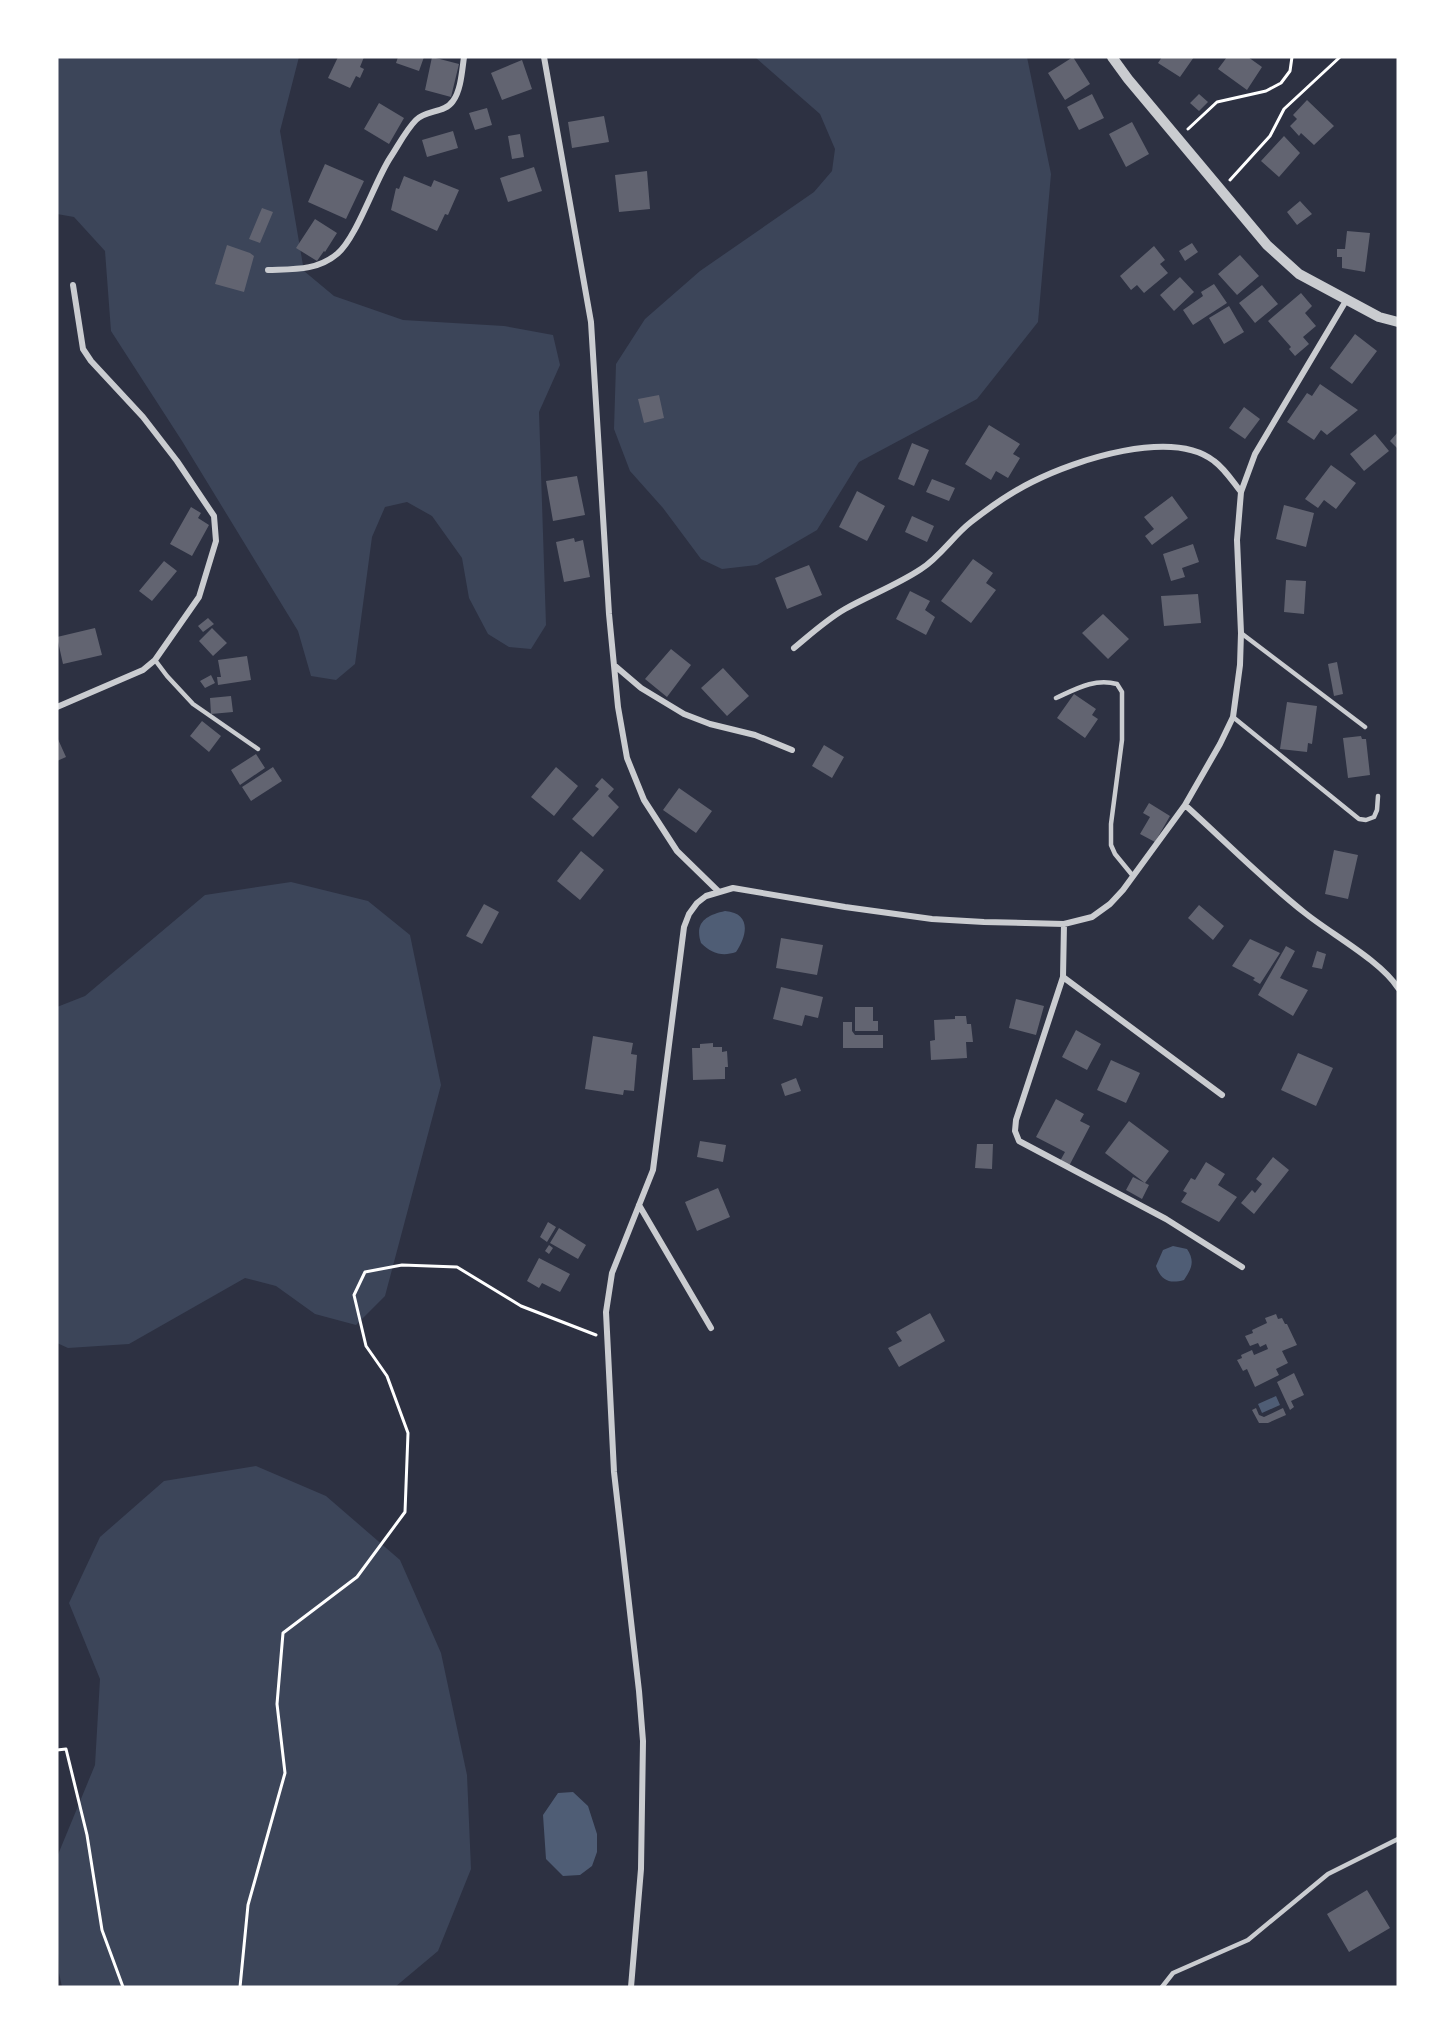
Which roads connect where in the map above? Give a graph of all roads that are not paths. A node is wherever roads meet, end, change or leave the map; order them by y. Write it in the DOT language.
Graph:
graph roads {
  1 [pos="464,57"];
  2 [pos="544,57"];
  3 [pos="1112,57"];
  4 [pos="267,270"];
  5 [pos="73,285"];
  6 [pos="1347,298"];
  7 [pos="1398,322"];
  8 [pos="1241,492"];
  9 [pos="1241,633"];
  10 [pos="795,648"];
  11 [pos="155,660"];
  12 [pos="614,665"];
  13 [pos="1056,698"];
  14 [pos="57,707"];
  15 [pos="1233,717"];
  16 [pos="1365,727"];
  17 [pos="258,749"];
  18 [pos="792,750"];
  19 [pos="1378,796"];
  20 [pos="1185,805"];
  21 [pos="1133,876"];
  22 [pos="718,891"];
  23 [pos="1064,924"];
  24 [pos="1063,977"];
  25 [pos="1398,988"];
  26 [pos="1222,1095"];
  27 [pos="639,1205"];
  28 [pos="1242,1267"];
  29 [pos="711,1328"];
  30 [pos="1398,1839"];
  31 [pos="631,1987"];
  32 [pos="1162,1987"];
  1 -- 4 [label="street"];
  2 -- 12 [label="street"];
  3 -- 6 [label="street"];
  5 -- 11 [label="street"];
  6 -- 7 [label="street"];
  6 -- 8 [label="street"];
  8 -- 9 [label="street"];
  8 -- 10 [label="street"];
  9 -- 15 [label="street"];
  9 -- 16 [label="lane"];
  11 -- 14 [label="street"];
  11 -- 17 [label="lane"];
  12 -- 18 [label="street"];
  12 -- 22 [label="street"];
  13 -- 21 [label="lane"];
  15 -- 19 [label="lane"];
  15 -- 20 [label="street"];
  20 -- 21 [label="street"];
  20 -- 25 [label="street"];
  21 -- 23 [label="street"];
  22 -- 23 [label="street"];
  22 -- 27 [label="street"];
  23 -- 24 [label="street"];
  24 -- 26 [label="street"];
  24 -- 28 [label="street"];
  27 -- 29 [label="street"];
  27 -- 31 [label="street"];
  30 -- 32 [label="lane"];
}
